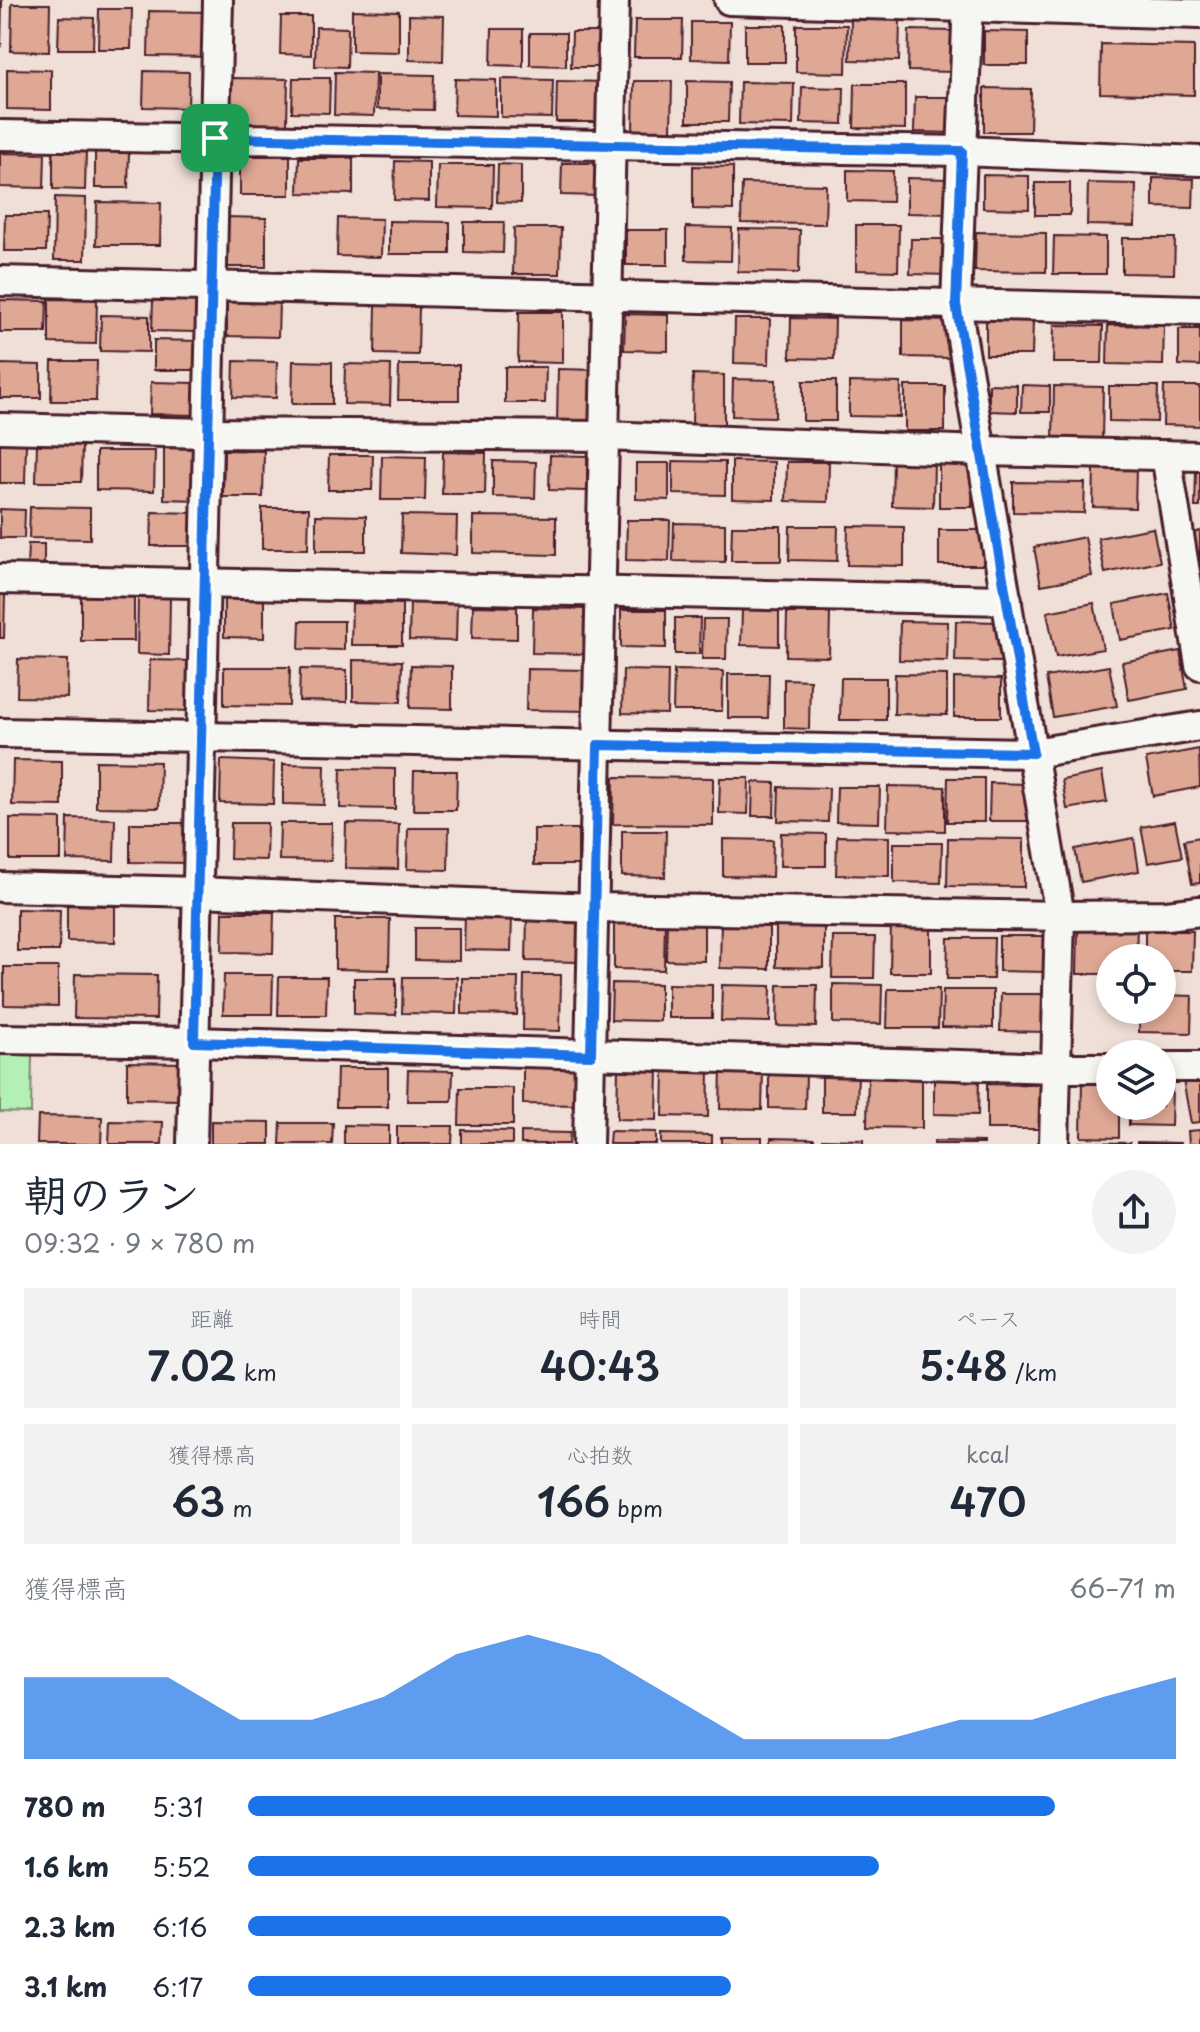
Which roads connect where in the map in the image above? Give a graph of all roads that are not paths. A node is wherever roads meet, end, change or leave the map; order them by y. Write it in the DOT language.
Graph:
graph roads {
  1 [pos="218,0"];
  2 [pos="614,0"];
  3 [pos="729,0"];
  4 [pos="968,3"];
  5 [pos="1200,14"];
  6 [pos="0,135"];
  7 [pos="215,138"];
  8 [pos="612,147"];
  9 [pos="962,151"];
  10 [pos="1200,161"];
  11 [pos="0,281"];
  12 [pos="212,286"];
  13 [pos="608,295"];
  14 [pos="956,304"];
  15 [pos="1200,310"];
  16 [pos="0,428"];
  17 [pos="208,433"];
  18 [pos="605,436"];
  19 [pos="982,451"];
  20 [pos="1166,455"];
  21 [pos="1200,456"];
  22 [pos="0,579"];
  23 [pos="205,583"];
  24 [pos="601,591"];
  25 [pos="1007,600"];
  26 [pos="1200,665"];
  27 [pos="1200,726"];
  28 [pos="0,733"];
  29 [pos="201,737"];
  30 [pos="598,745"];
  31 [pos="1033,753"];
  32 [pos="0,887"];
  33 [pos="197,892"];
  34 [pos="595,908"];
  35 [pos="1200,911"];
  36 [pos="1060,916"];
  37 [pos="0,1039"];
  38 [pos="194,1042"];
  39 [pos="591,1055"];
  40 [pos="1176,1067"];
  41 [pos="1200,1067"];
  42 [pos="1056,1068"];
  43 [pos="1096,1068"];
  44 [pos="192,1144"];
  45 [pos="588,1144"];
  46 [pos="1054,1144"];
  1 -- 7 [label="street"];
  2 -- 8 [label="street"];
  3 -- 4 [label="street"];
  4 -- 5 [label="street"];
  4 -- 9 [label="street"];
  6 -- 7 [label="street"];
  7 -- 8 [label="street"];
  7 -- 12 [label="street"];
  8 -- 9 [label="street"];
  8 -- 13 [label="street"];
  9 -- 10 [label="street"];
  9 -- 14 [label="street"];
  11 -- 12 [label="street"];
  12 -- 13 [label="street"];
  12 -- 17 [label="street"];
  13 -- 14 [label="street"];
  13 -- 18 [label="street"];
  14 -- 15 [label="street"];
  14 -- 19 [label="street"];
  16 -- 17 [label="street"];
  17 -- 18 [label="street"];
  17 -- 23 [label="street"];
  18 -- 19 [label="street"];
  18 -- 24 [label="street"];
  19 -- 20 [label="street"];
  19 -- 25 [label="street"];
  20 -- 21 [label="street"];
  20 -- 26 [label="street"];
  22 -- 23 [label="street"];
  23 -- 24 [label="street"];
  23 -- 29 [label="street"];
  24 -- 25 [label="street"];
  24 -- 30 [label="street"];
  25 -- 31 [label="street"];
  27 -- 31 [label="street"];
  28 -- 29 [label="street"];
  29 -- 30 [label="street"];
  29 -- 33 [label="street"];
  30 -- 31 [label="street"];
  30 -- 34 [label="street"];
  31 -- 36 [label="street"];
  32 -- 33 [label="street"];
  33 -- 34 [label="street"];
  33 -- 38 [label="street"];
  34 -- 36 [label="street"];
  34 -- 39 [label="street"];
  35 -- 36 [label="street"];
  36 -- 42 [label="street"];
  37 -- 38 [label="street"];
  38 -- 39 [label="street"];
  38 -- 44 [label="street"];
  39 -- 42 [label="street"];
  39 -- 45 [label="street"];
  40 -- 41 [label="street"];
  42 -- 43 [label="street"];
  42 -- 46 [label="street"];
}
